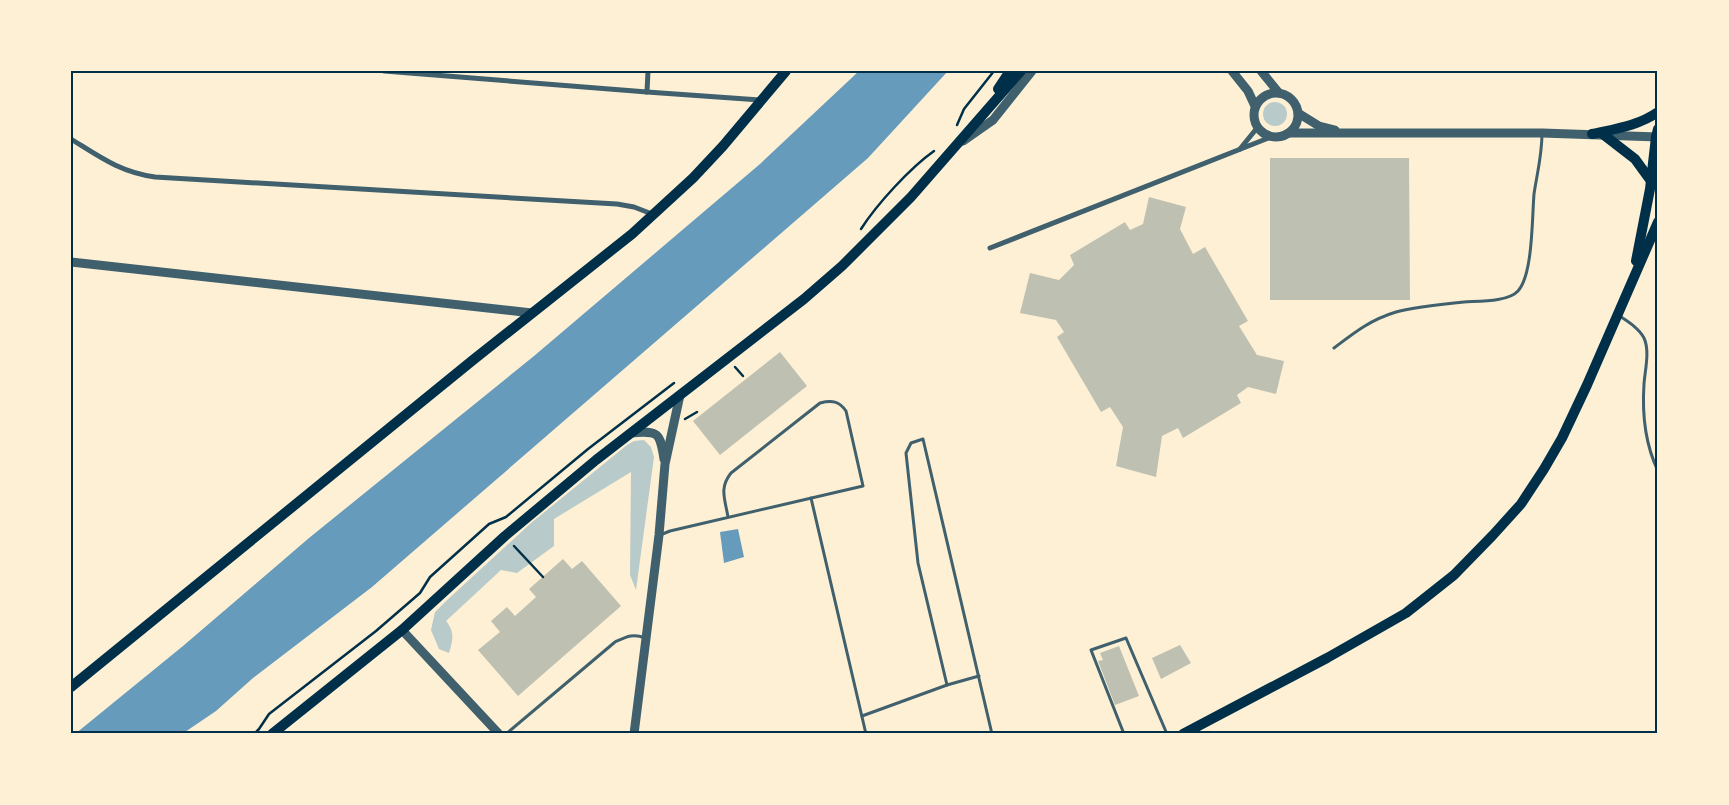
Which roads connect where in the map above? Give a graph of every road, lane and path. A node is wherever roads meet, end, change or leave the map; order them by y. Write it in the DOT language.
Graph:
graph roads {
  1 [pos="384,71"];
  2 [pos="648,71"];
  3 [pos="786,71"];
  4 [pos="994,71"];
  5 [pos="1010,71"];
  6 [pos="1021,71"];
  7 [pos="1032,71"];
  8 [pos="1232,71"];
  9 [pos="1261,71"];
  10 [pos="647,92"];
  11 [pos="1279,93"];
  12 [pos="762,100"];
  13 [pos="1255,106"];
  14 [pos="1658,112"];
  15 [pos="1298,113"];
  16 [pos="980,116"];
  17 [pos="957,127"];
  18 [pos="1257,128"];
  19 [pos="1289,133"];
  20 [pos="1345,133"];
  21 [pos="1542,133"];
  22 [pos="1592,134"];
  23 [pos="1604,134"];
  24 [pos="1657,135"];
  25 [pos="1271,137"];
  26 [pos="71,139"];
  27 [pos="940,147"];
  28 [pos="954,147"];
  29 [pos="1240,149"];
  30 [pos="1651,182"];
  31 [pos="652,214"];
  32 [pos="1658,222"];
  33 [pos="856,236"];
  34 [pos="990,248"];
  35 [pos="71,262"];
  36 [pos="1633,279"];
  37 [pos="532,313"];
  38 [pos="1618,315"];
  39 [pos="1334,348"];
  40 [pos="679,379"];
  41 [pos="680,395"];
  42 [pos="697,412"];
  43 [pos="682,422"];
  44 [pos="631,433"];
  45 [pos="665,464"];
  46 [pos="1658,471"];
  47 [pos="811,498"];
  48 [pos="728,517"];
  49 [pos="659,535"];
  50 [pos="514,546"];
  51 [pos="543,577"];
  52 [pos="402,630"];
  53 [pos="646,638"];
  54 [pos="979,676"];
  55 [pos="947,685"];
  56 [pos="71,688"];
  57 [pos="862,716"];
  58 [pos="254,734"];
  59 [pos="272,734"];
  60 [pos="499,734"];
  61 [pos="506,734"];
  62 [pos="634,734"];
  63 [pos="866,734"];
  64 [pos="992,734"];
  65 [pos="1124,734"];
  66 [pos="1166,734"];
  67 [pos="1183,734"];
  1 -- 10 [label="street"];
  2 -- 10 [label="street"];
  3 -- 12 [label="main road"];
  4 -- 17 [label="path"];
  5 -- 16 [label="main road"];
  6 -- 16 [label="main road"];
  7 -- 28 [label="street"];
  8 -- 13 [label="street"];
  9 -- 11 [label="street"];
  10 -- 12 [label="street"];
  11 -- 13 [label="street"];
  11 -- 15 [label="street"];
  12 -- 31 [label="main road"];
  13 -- 18 [label="street"];
  14 -- 22 [label="main road"];
  15 -- 19 [label="street"];
  15 -- 20 [label="street"];
  16 -- 28 [label="main road"];
  18 -- 25 [label="street"];
  18 -- 29 [label="street"];
  19 -- 20 [label="street"];
  19 -- 25 [label="street"];
  20 -- 21 [label="street"];
  21 -- 22 [label="street"];
  21 -- 39 [label="lane"];
  22 -- 23 [label="street"];
  23 -- 24 [label="street"];
  23 -- 30 [label="main road"];
  24 -- 30 [label="main road"];
  25 -- 29 [label="street"];
  26 -- 31 [label="street"];
  27 -- 33 [label="path"];
  28 -- 41 [label="main road"];
  29 -- 34 [label="street"];
  30 -- 36 [label="main road"];
  31 -- 37 [label="main road"];
  32 -- 36 [label="main road"];
  35 -- 37 [label="street"];
  36 -- 38 [label="main road"];
  37 -- 56 [label="main road"];
  38 -- 46 [label="lane"];
  38 -- 67 [label="main road"];
  40 -- 58 [label="path"];
  41 -- 44 [label="main road"];
  41 -- 45 [label="street"];
  42 -- 43 [label="path"];
  44 -- 45 [label="street"];
  44 -- 52 [label="main road"];
  45 -- 49 [label="street"];
  47 -- 48 [label="lane"];
  47 -- 48 [label="lane"];
  47 -- 57 [label="lane"];
  48 -- 49 [label="lane"];
  49 -- 53 [label="street"];
  50 -- 51 [label="path"];
  52 -- 59 [label="main road"];
  52 -- 60 [label="street"];
  53 -- 61 [label="lane"];
  53 -- 62 [label="street"];
  54 -- 55 [label="lane"];
  54 -- 55 [label="lane"];
  54 -- 64 [label="lane"];
  55 -- 57 [label="lane"];
  57 -- 63 [label="lane"];
  65 -- 66 [label="lane"];
}
